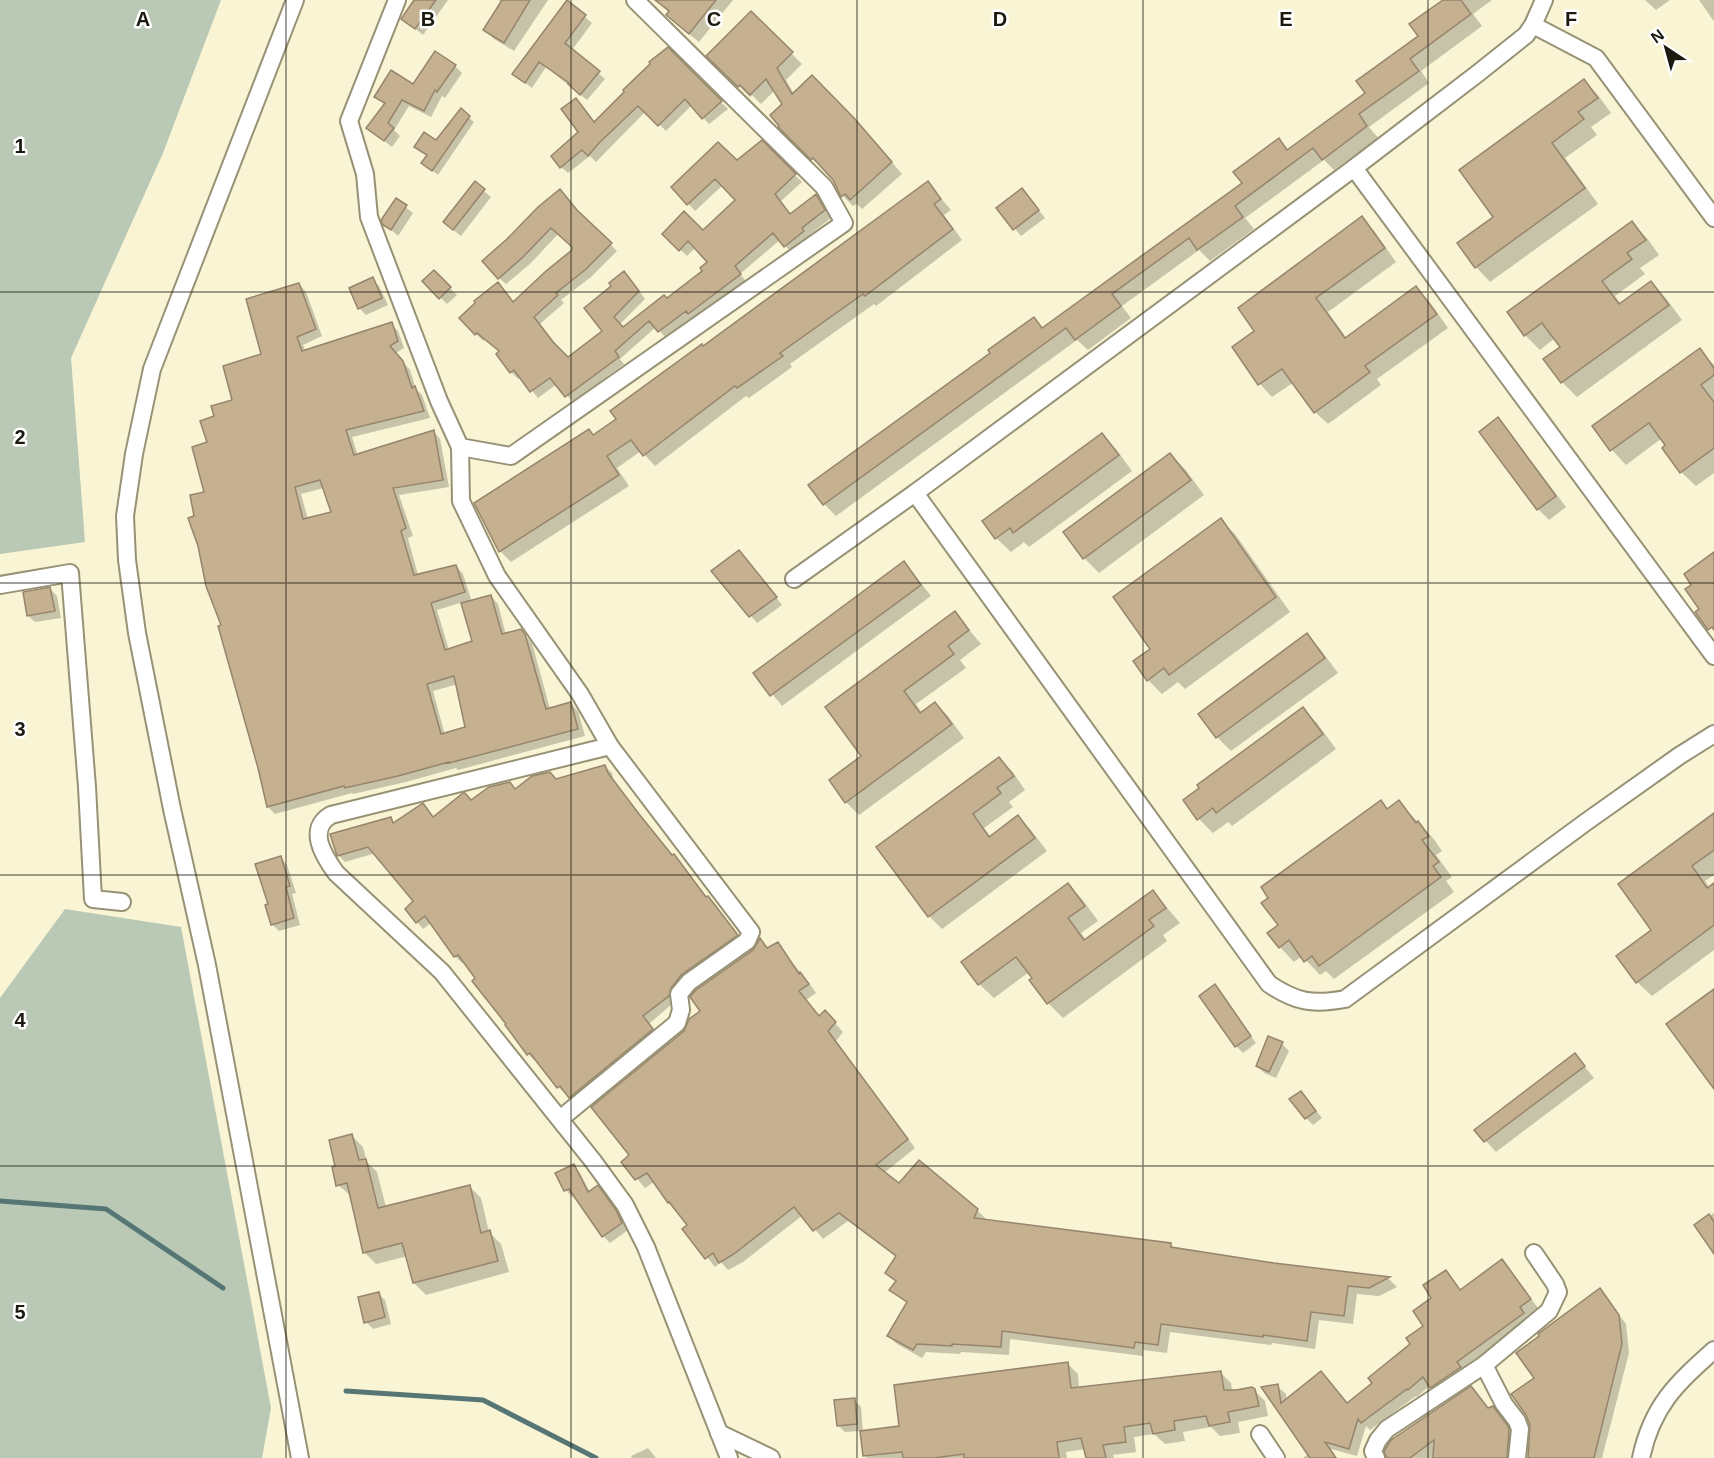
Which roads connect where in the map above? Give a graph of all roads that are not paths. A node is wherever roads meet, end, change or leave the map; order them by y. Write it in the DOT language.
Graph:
graph roads {
  1 [pos="295,0"];
  2 [pos="397,0"];
  3 [pos="635,0"];
  4 [pos="1544,0"];
  5 [pos="1533,25"];
  6 [pos="1354,168"];
  7 [pos="1714,218"];
  8 [pos="460,447"];
  9 [pos="915,493"];
  10 [pos="794,579"];
  11 [pos="0,585"];
  12 [pos="1714,656"];
  13 [pos="1714,734"];
  14 [pos="610,746"];
  15 [pos="123,902"];
  16 [pos="560,1119"];
  17 [pos="1534,1253"];
  18 [pos="1714,1350"];
  19 [pos="1484,1365"];
  20 [pos="719,1433"];
  21 [pos="1260,1434"];
  22 [pos="300,1458"];
  23 [pos="729,1458"];
  24 [pos="771,1458"];
  25 [pos="1276,1458"];
  26 [pos="1376,1458"];
  27 [pos="1517,1458"];
  28 [pos="1641,1458"];
  1 -- 22 [label="street"];
  2 -- 8 [label="street"];
  3 -- 8 [label="street"];
  4 -- 5 [label="street"];
  5 -- 6 [label="street"];
  5 -- 7 [label="street"];
  6 -- 9 [label="street"];
  6 -- 12 [label="street"];
  8 -- 14 [label="street"];
  9 -- 10 [label="street"];
  9 -- 13 [label="street"];
  11 -- 15 [label="street"];
  14 -- 16 [label="street"];
  14 -- 16 [label="street"];
  16 -- 20 [label="street"];
  17 -- 19 [label="street"];
  18 -- 28 [label="street"];
  19 -- 26 [label="street"];
  19 -- 27 [label="street"];
  20 -- 23 [label="street"];
  20 -- 24 [label="street"];
  21 -- 25 [label="street"];
}
